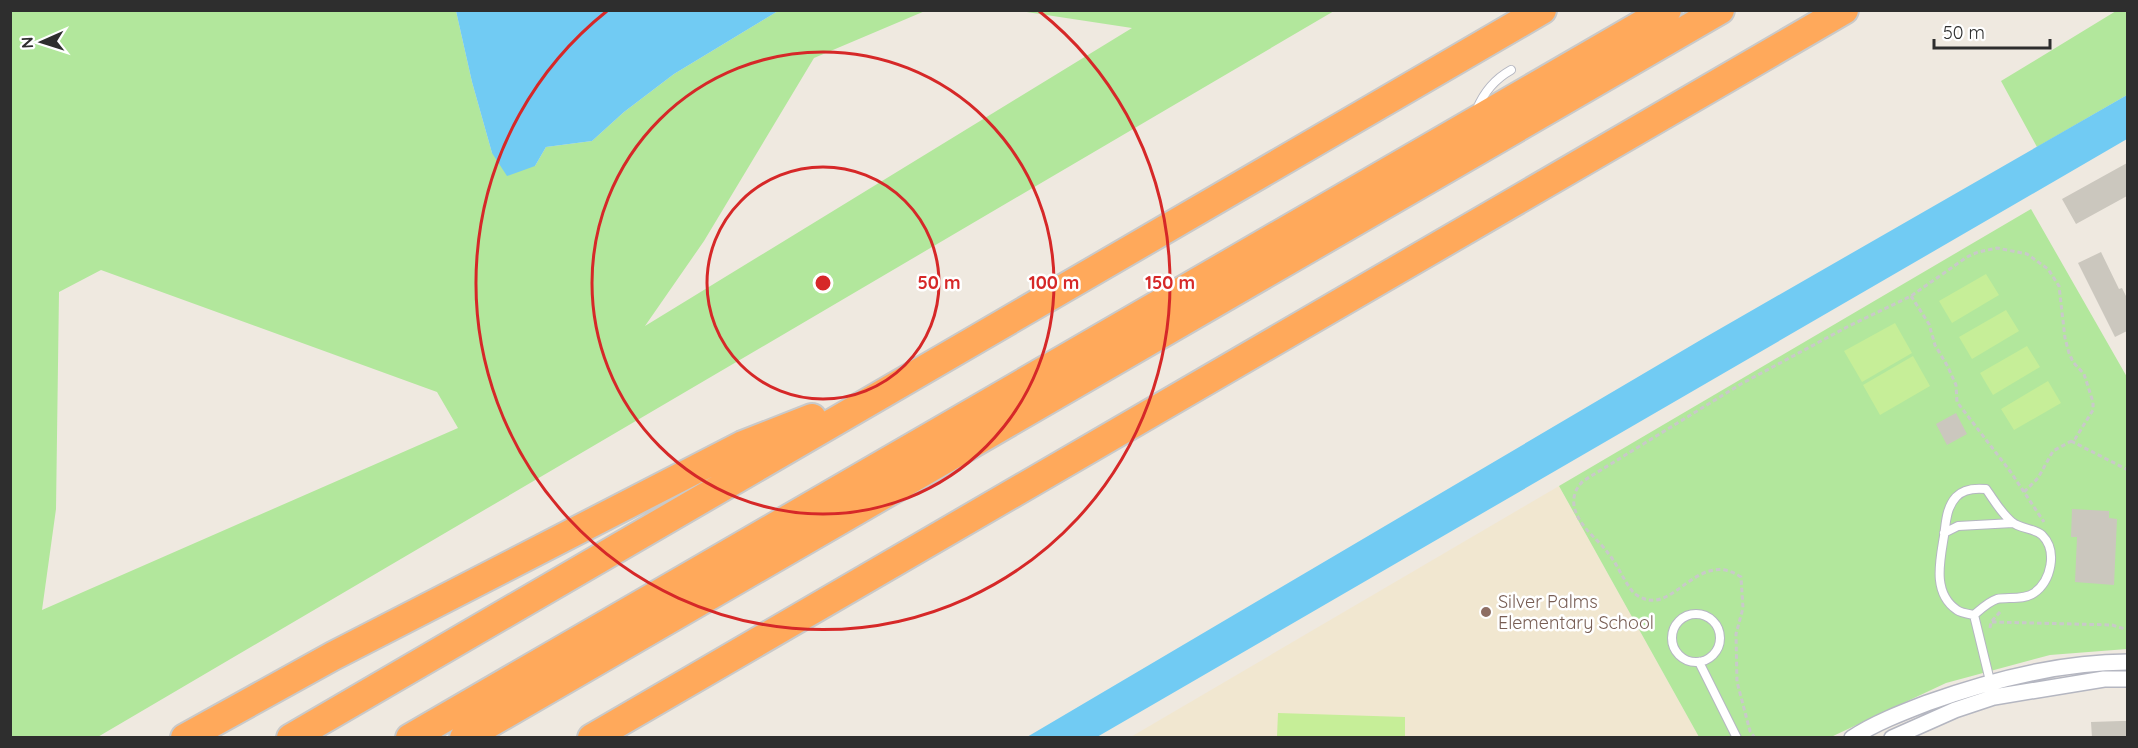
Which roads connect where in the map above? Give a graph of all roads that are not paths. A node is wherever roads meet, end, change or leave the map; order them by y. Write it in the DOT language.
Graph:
graph roads {
  1 [pos="1542,10"];
  2 [pos="1667,10"];
  3 [pos="1720,10"];
  4 [pos="1844,10"];
  5 [pos="1510,70"];
  6 [pos="1470,124"];
  7 [pos="898,384"];
  8 [pos="2013,523"];
  9 [pos="1944,533"];
  10 [pos="708,597"];
  11 [pos="1974,615"];
  12 [pos="1699,662"];
  13 [pos="2127,662"];
  14 [pos="2127,679"];
  15 [pos="1990,682"];
  16 [pos="1994,697"];
  17 [pos="185,738"];
  18 [pos="291,738"];
  19 [pos="410,738"];
  20 [pos="464,738"];
  21 [pos="494,738"];
  22 [pos="592,738"];
  23 [pos="1737,738"];
  24 [pos="1852,738"];
  25 [pos="1892,738"];
  1 -- 7 [label="highway"];
  2 -- 6 [label="highway"];
  3 -- 10 [label="highway"];
  4 -- 22 [label="highway"];
  5 -- 6 [label="lane"];
  6 -- 19 [label="highway"];
  7 -- 17 [label="highway"];
  7 -- 18 [label="highway"];
  8 -- 9 [label="lane"];
  8 -- 9 [label="lane"];
  8 -- 11 [label="lane"];
  9 -- 11 [label="lane"];
  10 -- 20 [label="highway"];
  10 -- 21 [label="highway"];
  11 -- 15 [label="lane"];
  12 -- 12 [label="lane"];
  12 -- 23 [label="lane"];
  13 -- 15 [label="street"];
  14 -- 16 [label="street"];
  15 -- 16 [label="lane"];
  15 -- 24 [label="street"];
  16 -- 25 [label="street"];
}
